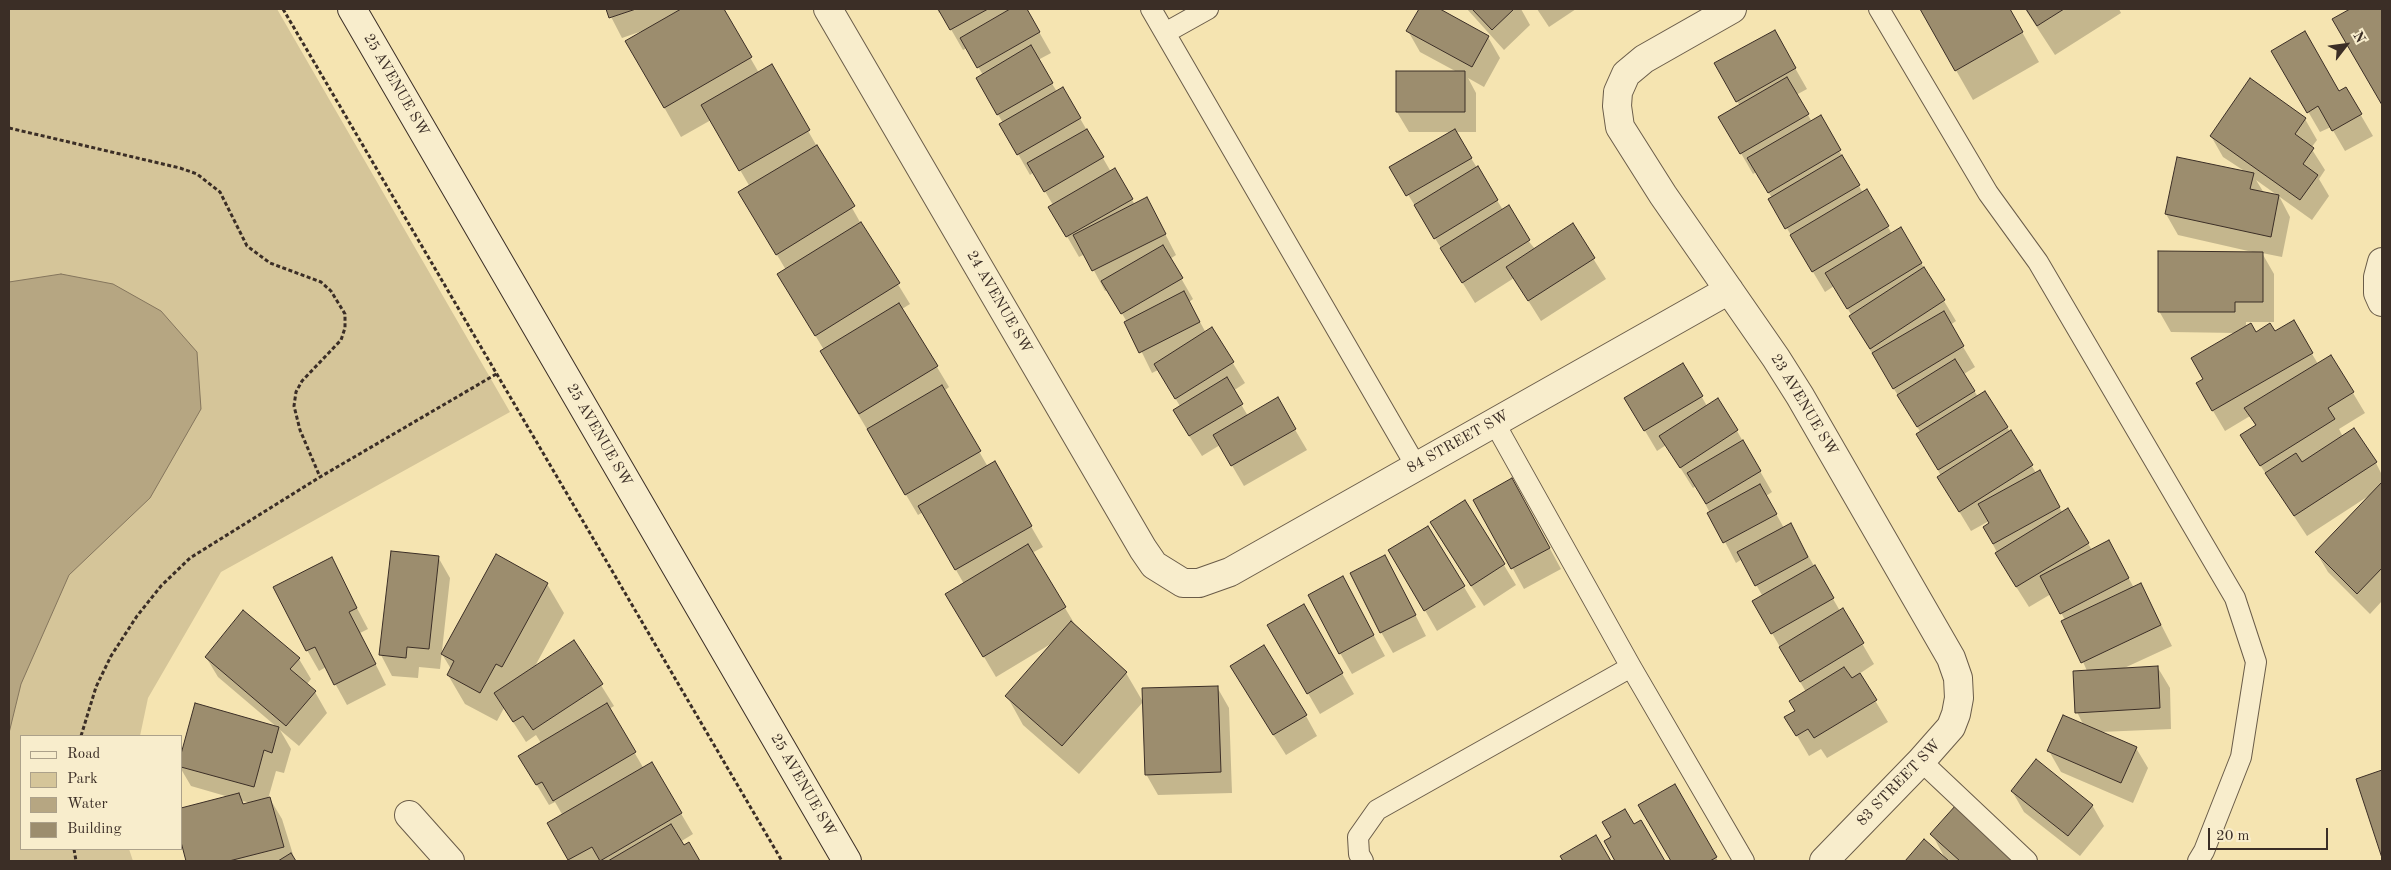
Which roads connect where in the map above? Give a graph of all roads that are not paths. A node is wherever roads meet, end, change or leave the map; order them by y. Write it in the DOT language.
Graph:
graph roads {
  1 [pos="352,9"];
  2 [pos="828,9"];
  3 [pos="1151,9"];
  4 [pos="1208,9"];
  5 [pos="1732,9"];
  6 [pos="1879,9"];
  7 [pos="1166,33"];
  8 [pos="2382,262"];
  9 [pos="1729,290"];
  10 [pos="2382,302"];
  11 [pos="1494,422"];
  12 [pos="1416,466"];
  13 [pos="1183,583"];
  14 [pos="1631,667"];
  15 [pos="1959,698"];
  16 [pos="1921,761"];
  17 [pos="409,815"];
  18 [pos="450,861"];
  19 [pos="846,861"];
  20 [pos="1362,861"];
  21 [pos="1744,861"];
  22 [pos="1824,861"];
  23 [pos="2027,861"];
  24 [pos="2198,861"];
  1 -- 19 [label="street, 25 AVENUE SW"];
  2 -- 13 [label="street, 24 AVENUE SW"];
  3 -- 7 [label="lane"];
  4 -- 7 [label="lane"];
  5 -- 9 [label="street, 23 AVENUE SW"];
  6 -- 24 [label="lane"];
  7 -- 12 [label="lane"];
  8 -- 10 [label="street"];
  9 -- 11 [label="street, 84 STREET SW"];
  9 -- 15 [label="street, 23 AVENUE SW"];
  11 -- 12 [label="street, 84 STREET SW"];
  11 -- 14 [label="lane"];
  12 -- 13 [label="street, 84 STREET SW"];
  14 -- 20 [label="lane"];
  14 -- 21 [label="lane"];
  15 -- 16 [label="street, 83 STREET SW"];
  16 -- 22 [label="street, 83 STREET SW"];
  16 -- 23 [label="lane"];
  17 -- 18 [label="street"];
}
